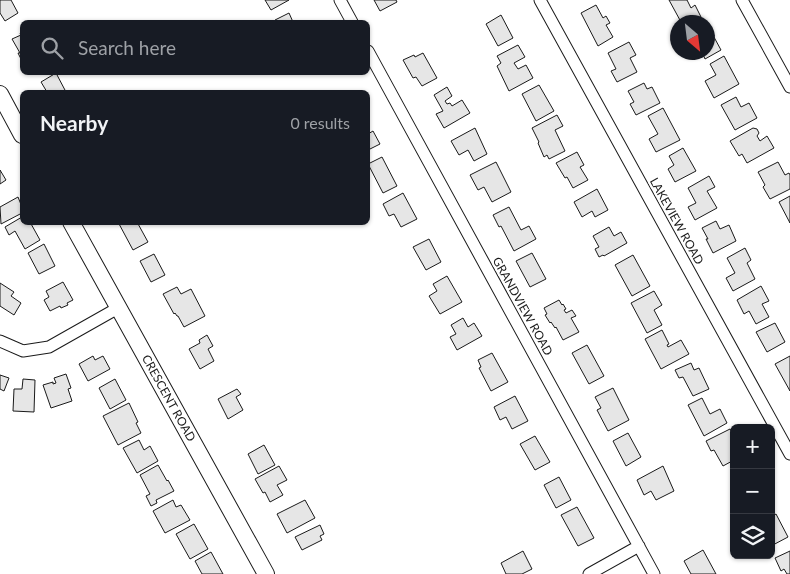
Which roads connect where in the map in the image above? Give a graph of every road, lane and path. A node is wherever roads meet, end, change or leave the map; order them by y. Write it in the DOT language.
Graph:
graph roads {
  1 [pos="340,0"];
  2 [pos="540,0"];
  3 [pos="742,0"];
  4 [pos="351,20"];
  5 [pos="370,55"];
  6 [pos="790,87"];
  7 [pos="0,94"];
  8 [pos="20,131"];
  9 [pos="73,225"];
  10 [pos="118,308"];
  11 [pos="0,341"];
  12 [pos="790,454"];
  13 [pos="639,546"];
  14 [pos="266,574"];
  15 [pos="589,574"];
  16 [pos="654,574"];
  1 -- 4 [label="street"];
  2 -- 12 [label="street, LAKEVIEW ROAD"];
  3 -- 6 [label="street"];
  5 -- 13 [label="street, GRANDVIEW ROAD"];
  7 -- 8 [label="street"];
  9 -- 10 [label="street, CRESCENT ROAD"];
  10 -- 11 [label="street"];
  10 -- 14 [label="street, CRESCENT ROAD"];
  13 -- 15 [label="street"];
  13 -- 16 [label="street, GRANDVIEW ROAD"];
}
